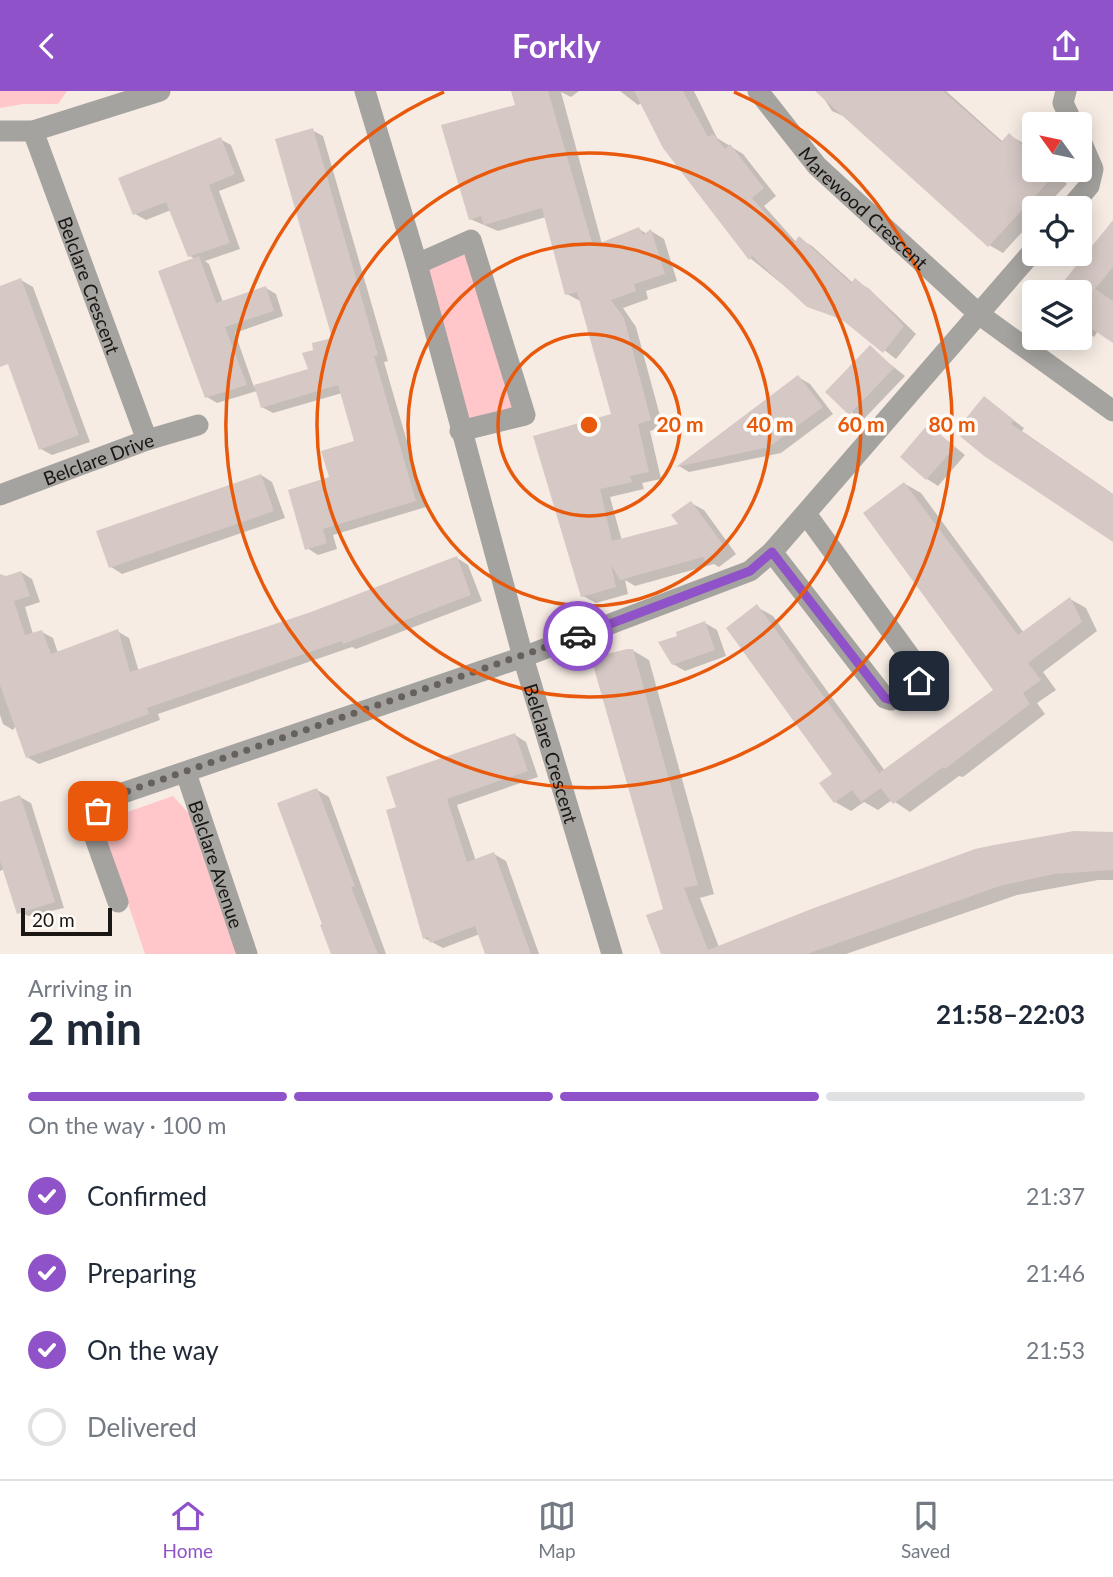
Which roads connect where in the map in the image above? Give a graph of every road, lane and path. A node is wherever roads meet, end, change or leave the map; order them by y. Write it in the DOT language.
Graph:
graph roads {
  1 [pos="160,91"];
  2 [pos="365,91"];
  3 [pos="758,91"];
  4 [pos="1066,91"];
  5 [pos="1067,112"];
  6 [pos="0,131"];
  7 [pos="33,131"];
  8 [pos="417,264"];
  9 [pos="1022,264"];
  10 [pos="980,315"];
  11 [pos="1113,411"];
  12 [pos="198,425"];
  13 [pos="460,431"];
  14 [pos="147,440"];
  15 [pos="0,495"];
  16 [pos="806,514"];
  17 [pos="772,552"];
  18 [pos="523,657"];
  19 [pos="186,773"];
  20 [pos="118,902"];
  21 [pos="247,954"];
  22 [pos="612,954"];
  1 -- 7 [label="street"];
  2 -- 8 [label="street, Belclare Crescent"];
  3 -- 10 [label="street, Marewood Crescent"];
  4 -- 5 [label="street"];
  6 -- 7 [label="street"];
  7 -- 14 [label="street, Belclare Crescent"];
  8 -- 13 [label="street, Belclare Crescent"];
  8 -- 13 [label="street"];
  9 -- 10 [label="street"];
  10 -- 11 [label="street, Marewood Crescent"];
  10 -- 16 [label="street"];
  12 -- 14 [label="street, Belclare Drive"];
  13 -- 18 [label="street, Belclare Crescent"];
  14 -- 15 [label="street, Belclare Drive"];
  16 -- 17 [label="street"];
  16 -- 17 [label="street"];
  17 -- 18 [label="street"];
  18 -- 19 [label="street"];
  18 -- 22 [label="street, Belclare Crescent"];
  19 -- 20 [label="street"];
  19 -- 21 [label="street, Belclare Avenue"];
}
